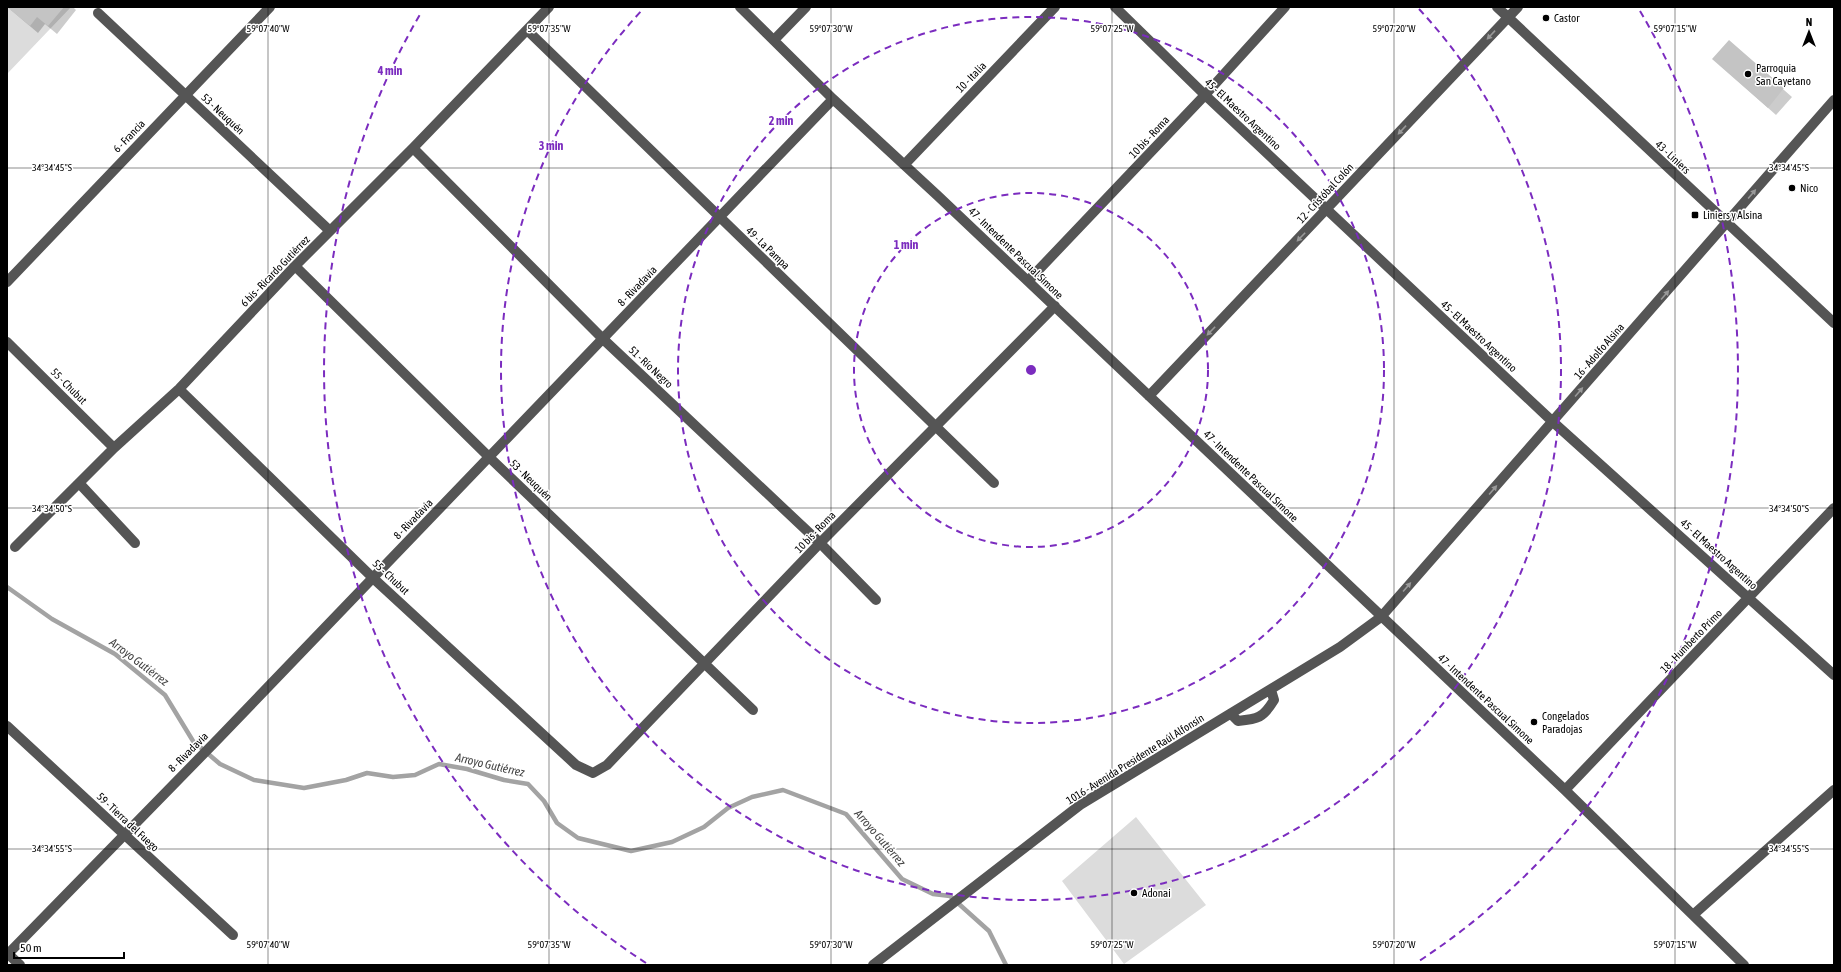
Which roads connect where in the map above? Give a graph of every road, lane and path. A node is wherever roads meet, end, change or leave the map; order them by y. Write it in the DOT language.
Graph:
graph roads {
  1 [pos="270,7"];
  2 [pos="549,7"];
  3 [pos="740,7"];
  4 [pos="806,7"];
  5 [pos="1055,7"];
  6 [pos="1115,7"];
  7 [pos="1285,7"];
  8 [pos="1497,7"];
  9 [pos="1518,7"];
  10 [pos="98,13"];
  11 [pos="1508,18"];
  12 [pos="527,30"];
  13 [pos="774,40"];
  14 [pos="185,95"];
  15 [pos="1205,95"];
  16 [pos="834,99"];
  17 [pos="1834,100"];
  18 [pos="413,148"];
  19 [pos="905,164"];
  20 [pos="1328,208"];
  21 [pos="719,218"];
  22 [pos="1727,224"];
  23 [pos="330,232"];
  24 [pos="295,266"];
  25 [pos="7,282"];
  26 [pos="1028,282"];
  27 [pos="1055,306"];
  28 [pos="1834,323"];
  29 [pos="603,339"];
  30 [pos="7,342"];
  31 [pos="179,389"];
  32 [pos="1149,396"];
  33 [pos="1553,422"];
  34 [pos="937,427"];
  35 [pos="114,448"];
  36 [pos="489,457"];
  37 [pos="79,483"];
  38 [pos="994,483"];
  39 [pos="1834,508"];
  40 [pos="135,543"];
  41 [pos="820,543"];
  42 [pos="15,547"];
  43 [pos="373,578"];
  44 [pos="1749,597"];
  45 [pos="876,600"];
  46 [pos="1381,617"];
  47 [pos="705,664"];
  48 [pos="1834,675"];
  49 [pos="1271,690"];
  50 [pos="753,710"];
  51 [pos="1231,714"];
  52 [pos="7,726"];
  53 [pos="593,773"];
  54 [pos="1565,790"];
  55 [pos="1834,790"];
  56 [pos="124,835"];
  57 [pos="1693,915"];
  58 [pos="233,935"];
  59 [pos="7,954"];
  60 [pos="20,965"];
  61 [pos="873,965"];
  62 [pos="1744,965"];
  1 -- 14 [label="street, 6 - Francia"];
  2 -- 12 [label="street, 6 bis - Ricardo Gutiérrez"];
  3 -- 13 [label="street, 47 - Intendente Pascual Simone"];
  4 -- 13 [label="street"];
  5 -- 19 [label="street, 10 - Italia"];
  6 -- 15 [label="street, 45 - El Maestro Argentino"];
  7 -- 15 [label="street, 10 bis - Roma"];
  8 -- 11 [label="street, 43 - Liniers"];
  9 -- 11 [label="street, 12 - Cristóbal Colón"];
  10 -- 14 [label="street, 53 - Neuquén"];
  11 -- 20 [label="street, 12 - Cristóbal Colón, one-way"];
  11 -- 22 [label="street, 43 - Liniers"];
  12 -- 18 [label="street, 6 bis - Ricardo Gutiérrez"];
  12 -- 21 [label="street, 49 - La Pampa"];
  13 -- 16 [label="street, 47 - Intendente Pascual Simone"];
  14 -- 23 [label="street, 53 - Neuquén"];
  14 -- 25 [label="street, 6 - Francia"];
  15 -- 20 [label="street, 45 - El Maestro Argentino"];
  15 -- 26 [label="street, 10 bis - Roma"];
  16 -- 19 [label="street, 47 - Intendente Pascual Simone"];
  16 -- 21 [label="street, 8 - Rivadavia"];
  22 -- 17 [label="street, 16 - Adolfo Alsina, one-way"];
  18 -- 23 [label="street, 6 bis - Ricardo Gutiérrez"];
  18 -- 29 [label="street, 51 - Río Negro"];
  19 -- 26 [label="street, 47 - Intendente Pascual Simone"];
  20 -- 32 [label="street, 12 - Cristóbal Colón, one-way"];
  20 -- 33 [label="street, 45 - El Maestro Argentino"];
  21 -- 29 [label="street, 8 - Rivadavia"];
  21 -- 34 [label="street, 49 - La Pampa"];
  22 -- 28 [label="street, 43 - Liniers"];
  33 -- 22 [label="street, 16 - Adolfo Alsina, one-way"];
  23 -- 24 [label="street, 6 bis - Ricardo Gutiérrez"];
  24 -- 31 [label="street, 6 bis - Ricardo Gutiérrez"];
  24 -- 36 [label="street, 53 - Neuquén"];
  26 -- 27 [label="street, 47 - Intendente Pascual Simone"];
  27 -- 32 [label="street, 47 - Intendente Pascual Simone"];
  27 -- 34 [label="street, 10 bis - Roma"];
  29 -- 36 [label="street, 8 - Rivadavia"];
  29 -- 41 [label="street, 51 - Río Negro"];
  30 -- 35 [label="street, 55 - Chubut"];
  31 -- 35 [label="street, 6 bis - Ricardo Gutiérrez"];
  31 -- 43 [label="street, 55 - Chubut"];
  32 -- 46 [label="street, 47 - Intendente Pascual Simone"];
  33 -- 44 [label="street, 45 - El Maestro Argentino"];
  46 -- 33 [label="street, 16 - Adolfo Alsina, one-way"];
  34 -- 38 [label="street, 49 - La Pampa"];
  34 -- 41 [label="street, 10 bis - Roma"];
  35 -- 37 [label="street, 6 bis - Ricardo Gutiérrez"];
  36 -- 43 [label="street, 8 - Rivadavia"];
  36 -- 47 [label="street, 53 - Neuquén"];
  37 -- 40 [label="street"];
  37 -- 42 [label="street, 6 bis - Ricardo Gutiérrez"];
  39 -- 44 [label="street, 18 - Humberto Primo"];
  41 -- 45 [label="street, 51 - Río Negro"];
  41 -- 47 [label="street, 10 bis - Roma"];
  43 -- 53 [label="street, 55 - Chubut"];
  43 -- 56 [label="street, 8 - Rivadavia"];
  44 -- 48 [label="street, 45 - El Maestro Argentino"];
  44 -- 54 [label="street, 18 - Humberto Primo"];
  46 -- 49 [label="street, 1016 - Avenida Presidente Raúl Alfonsín"];
  46 -- 54 [label="street, 47 - Intendente Pascual Simone"];
  47 -- 50 [label="street, 53 - Neuquén"];
  47 -- 53 [label="street, 10 bis - Roma"];
  49 -- 51 [label="street, 1016 - Avenida Presidente Raúl Alfonsín"];
  49 -- 51 [label="street"];
  51 -- 61 [label="street, 1016 - Avenida Presidente Raúl Alfonsín"];
  52 -- 56 [label="street, 59 - Tierra del Fuego"];
  54 -- 57 [label="street, 47 - Intendente Pascual Simone"];
  55 -- 57 [label="street"];
  56 -- 58 [label="street, 59 - Tierra del Fuego"];
  56 -- 59 [label="street, 8 - Rivadavia"];
  57 -- 62 [label="street, 47 - Intendente Pascual Simone"];
  59 -- 60 [label="street"];
}
